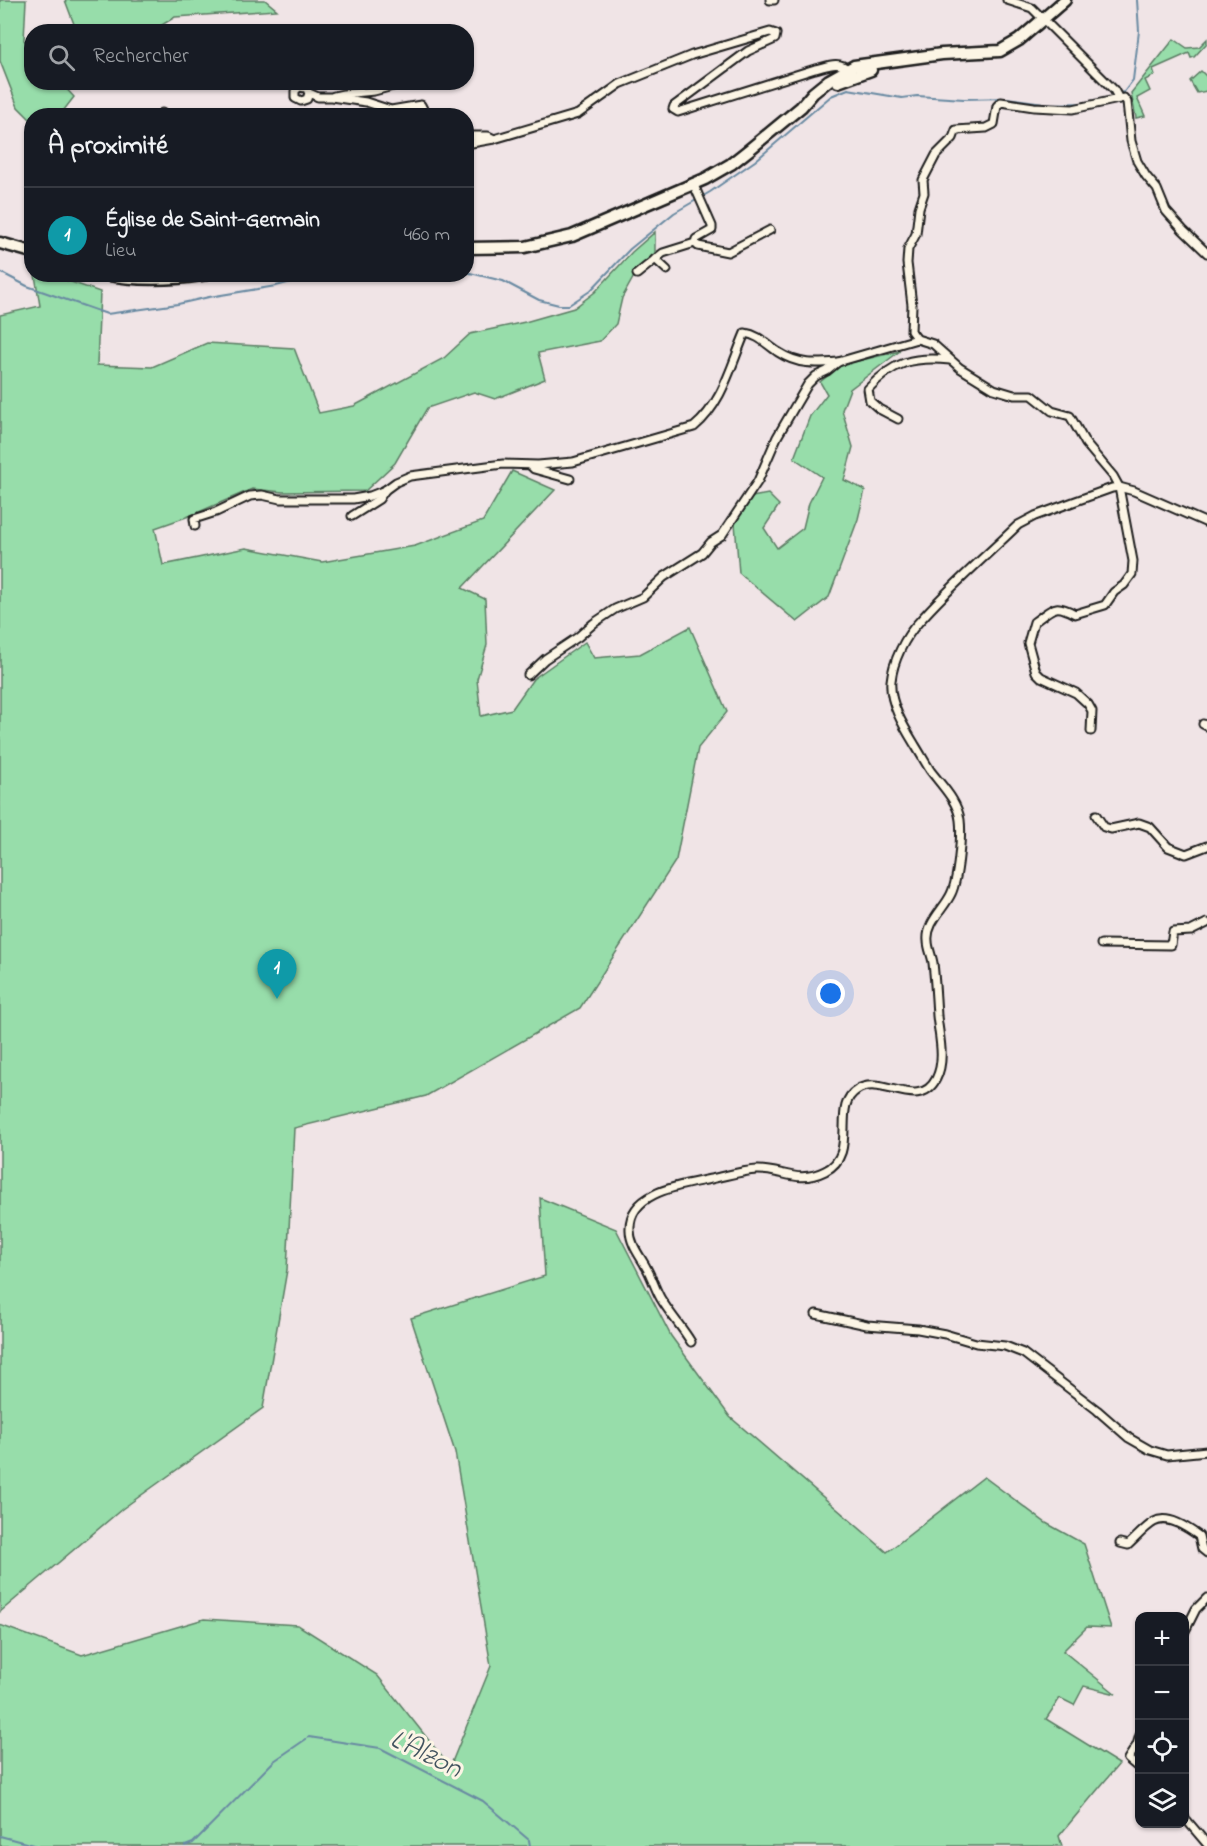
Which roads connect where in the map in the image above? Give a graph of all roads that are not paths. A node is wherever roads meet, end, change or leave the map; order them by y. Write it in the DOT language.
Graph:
graph roads {
  1 [pos="1007,0"];
  2 [pos="1065,0"];
  3 [pos="1043,19"];
  4 [pos="910,60"];
  5 [pos="847,69"];
  6 [pos="378,90"];
  7 [pos="309,93"];
  8 [pos="331,97"];
  9 [pos="1119,99"];
  10 [pos="801,107"];
  11 [pos="385,108"];
  12 [pos="403,108"];
  13 [pos="422,108"];
  14 [pos="474,135"];
  15 [pos="494,139"];
  16 [pos="474,143"];
  17 [pos="696,188"];
  18 [pos="770,230"];
  19 [pos="695,243"];
  20 [pos="0,245"];
  21 [pos="474,248"];
  22 [pos="24,250"];
  23 [pos="1207,253"];
  24 [pos="655,259"];
  25 [pos="667,270"];
  26 [pos="637,274"];
  27 [pos="917,339"];
  28 [pos="950,360"];
  29 [pos="838,362"];
  30 [pos="898,419"];
  31 [pos="530,465"];
  32 [pos="570,479"];
  33 [pos="1119,487"];
  34 [pos="385,490"];
  35 [pos="352,516"];
  36 [pos="1207,523"];
  37 [pos="195,526"];
  38 [pos="528,675"];
  39 [pos="1091,731"];
  40 [pos="1096,815"];
  41 [pos="1207,846"];
  42 [pos="1207,923"];
  43 [pos="1101,944"];
  44 [pos="816,1314"];
  45 [pos="691,1342"];
  46 [pos="1207,1451"];
  47 [pos="1120,1543"];
  48 [pos="1207,1553"];
  49 [pos="1207,1598"];
  50 [pos="1189,1624"];
  51 [pos="1135,1748"];
  52 [pos="1135,1765"];
  53 [pos="1189,1821"];
  54 [pos="1207,1844"];
  1 -- 3 [label="street"];
  2 -- 3 [label="main road"];
  3 -- 4 [label="main road"];
  3 -- 9 [label="street"];
  4 -- 5 [label="main road"];
  4 -- 10 [label="main road"];
  5 -- 10 [label="main road"];
  5 -- 15 [label="street"];
  6 -- 8 [label="street"];
  7 -- 8 [label="street"];
  8 -- 11 [label="street"];
  9 -- 23 [label="street"];
  9 -- 27 [label="street"];
  10 -- 17 [label="main road"];
  12 -- 13 [label="street"];
  14 -- 15 [label="street"];
  15 -- 16 [label="street"];
  17 -- 19 [label="street"];
  17 -- 21 [label="main road"];
  18 -- 19 [label="street"];
  19 -- 24 [label="street"];
  20 -- 22 [label="main road"];
  24 -- 25 [label="street"];
  24 -- 26 [label="street"];
  27 -- 28 [label="street"];
  27 -- 29 [label="street"];
  28 -- 30 [label="street"];
  28 -- 33 [label="street"];
  29 -- 31 [label="street"];
  29 -- 38 [label="street"];
  31 -- 32 [label="street"];
  31 -- 34 [label="street"];
  33 -- 36 [label="street"];
  33 -- 39 [label="street"];
  33 -- 45 [label="street"];
  34 -- 35 [label="street"];
  34 -- 37 [label="street"];
  40 -- 41 [label="street"];
  42 -- 43 [label="street"];
  44 -- 46 [label="street"];
  47 -- 48 [label="street"];
  49 -- 50 [label="street"];
  51 -- 52 [label="street"];
  53 -- 54 [label="street"];
}
